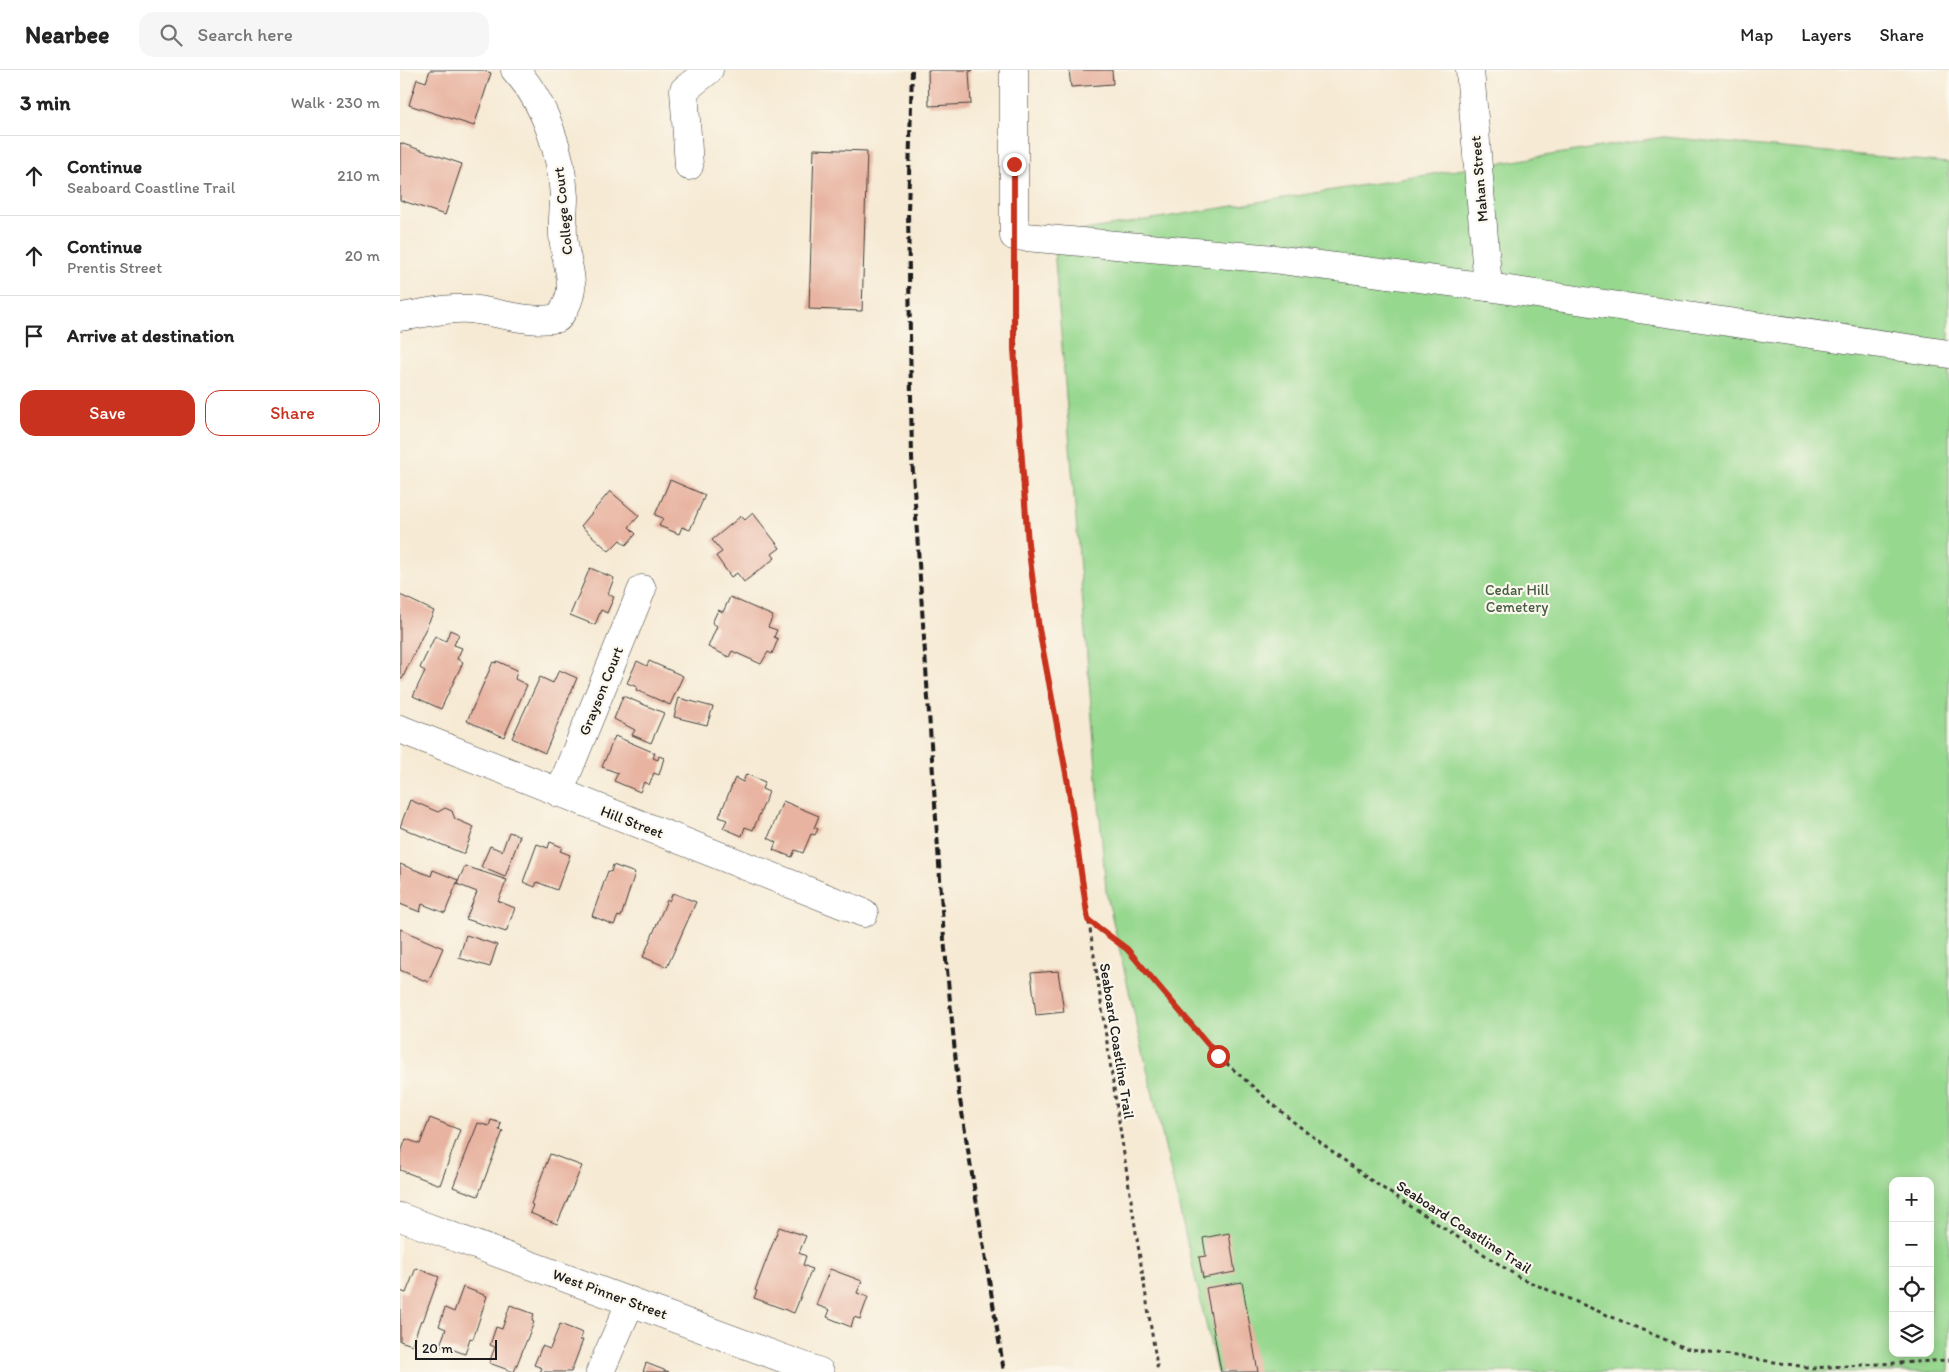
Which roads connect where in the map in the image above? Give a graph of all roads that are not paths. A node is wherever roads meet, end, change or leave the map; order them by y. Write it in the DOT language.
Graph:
graph roads {
  1 [pos="515,70"];
  2 [pos="709,70"];
  3 [pos="1014,70"];
  4 [pos="1470,70"];
  5 [pos="689,166"];
  6 [pos="1488,287"];
  7 [pos="400,318"];
  8 [pos="1949,354"];
  9 [pos="642,588"];
  10 [pos="400,729"];
  11 [pos="559,793"];
  12 [pos="864,913"];
  13 [pos="400,1217"];
  14 [pos="631,1301"];
  15 [pos="600,1372"];
  16 [pos="820,1372"];
  1 -- 7 [label="street, College Court"];
  2 -- 5 [label="street"];
  3 -- 6 [label="street"];
  4 -- 6 [label="street, Mahan Street"];
  6 -- 8 [label="street"];
  9 -- 11 [label="street, Grayson Court"];
  10 -- 11 [label="street, Hill Street"];
  11 -- 12 [label="street, Hill Street"];
  13 -- 14 [label="street, West Pinner Street"];
  14 -- 15 [label="street"];
  14 -- 16 [label="street, West Pinner Street"];
}
